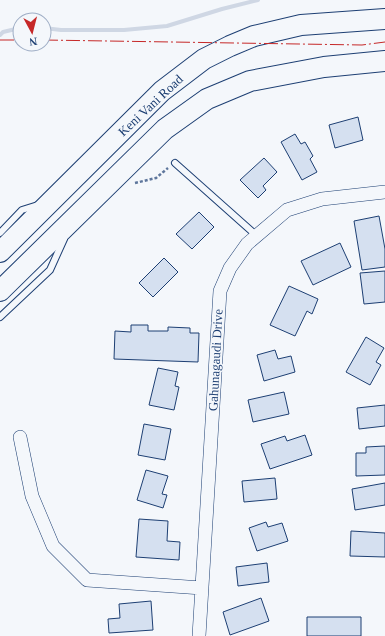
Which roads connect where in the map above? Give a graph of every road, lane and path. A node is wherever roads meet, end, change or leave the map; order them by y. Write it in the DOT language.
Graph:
graph roads {
  1 [pos="385,19"];
  2 [pos="385,61"];
  3 [pos="175,163"];
  4 [pos="112,182"];
  5 [pos="385,192"];
  6 [pos="53,199"];
  7 [pos="72,221"];
  8 [pos="0,233"];
  9 [pos="257,236"];
  10 [pos="0,252"];
  11 [pos="0,291"];
  12 [pos="0,317"];
  13 [pos="20,437"];
  14 [pos="202,588"];
  15 [pos="199,636"];
  1 -- 6 [label="main road, Keni Vani Road"];
  2 -- 4 [label="main road"];
  3 -- 4 [label="path"];
  3 -- 9 [label="lane"];
  4 -- 7 [label="main road"];
  5 -- 9 [label="street, Gahunagaudi Drive"];
  6 -- 8 [label="lane"];
  6 -- 10 [label="main road, Keni Vani Road"];
  7 -- 11 [label="main road"];
  7 -- 12 [label="lane"];
  9 -- 14 [label="street, Gahunagaudi Drive"];
  13 -- 14 [label="street"];
  14 -- 15 [label="street, Gahunagaudi Drive"];
}
